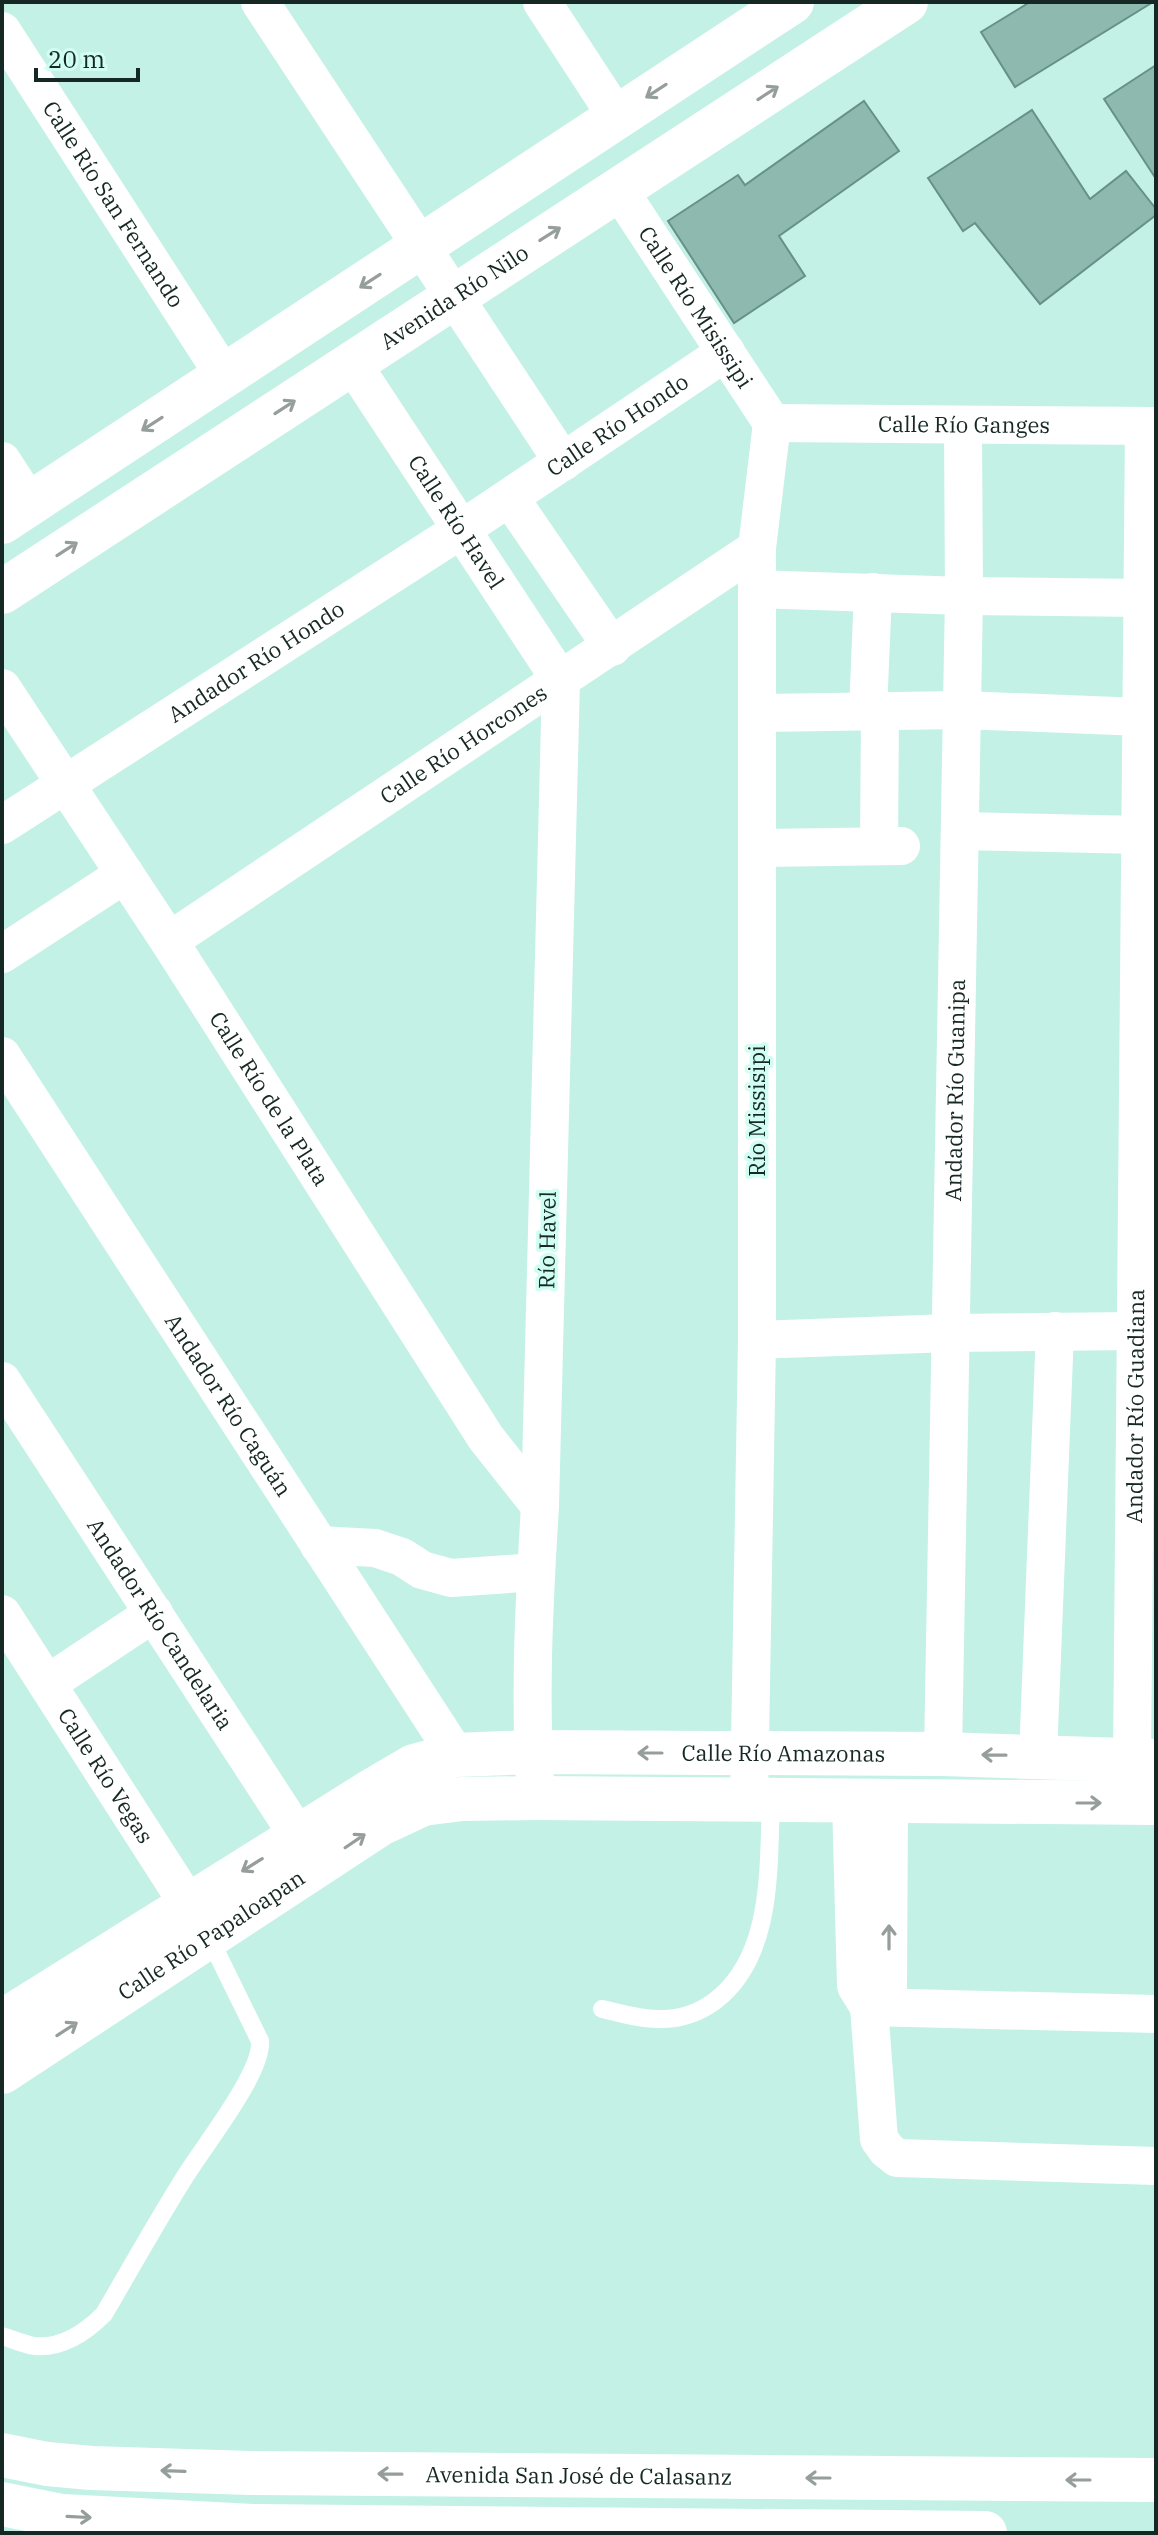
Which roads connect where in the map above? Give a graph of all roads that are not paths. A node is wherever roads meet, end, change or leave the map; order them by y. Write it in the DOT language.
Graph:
graph roads {
  1 [pos="260,2"];
  2 [pos="542,2"];
  3 [pos="792,2"];
  4 [pos="906,2"];
  5 [pos="2,31"];
  6 [pos="617,117"];
  7 [pos="619,190"];
  8 [pos="421,248"];
  9 [pos="453,296"];
  10 [pos="726,352"];
  11 [pos="352,363"];
  12 [pos="225,377"];
  13 [pos="772,423"];
  14 [pos="963,426"];
  15 [pos="1150,426"];
  16 [pos="2,461"];
  17 [pos="563,462"];
  18 [pos="510,498"];
  19 [pos="16,513"];
  20 [pos="462,529"];
  21 [pos="757,548"];
  22 [pos="757,589"];
  23 [pos="2,592"];
  24 [pos="873,592"];
  25 [pos="964,596"];
  26 [pos="1142,598"];
  27 [pos="612,647"];
  28 [pos="561,681"];
  29 [pos="2,688"];
  30 [pos="962,710"];
  31 [pos="874,711"];
  32 [pos="757,713"];
  33 [pos="1142,717"];
  34 [pos="1149,781"];
  35 [pos="66,785"];
  36 [pos="2,825"];
  37 [pos="960,831"];
  38 [pos="1141,835"];
  39 [pos="757,848"];
  40 [pos="125,874"];
  41 [pos="169,941"];
  42 [pos="2,954"];
  43 [pos="2,1056"];
  44 [pos="1055,1331"];
  45 [pos="1136,1331"];
  46 [pos="951,1333"];
  47 [pos="757,1340"];
  48 [pos="2,1381"];
  49 [pos="1146,1425"];
  50 [pos="540,1506"];
  51 [pos="319,1545"];
  52 [pos="536,1572"];
  53 [pos="154,1613"];
  54 [pos="2,1614"];
  55 [pos="47,1684"];
  56 [pos="532,1752"];
  57 [pos="750,1753"];
  58 [pos="943,1754"];
  59 [pos="456,1755"];
  60 [pos="1038,1756"];
  61 [pos="1144,1761"];
  62 [pos="418,1785"];
  63 [pos="536,1798"];
  64 [pos="760,1800"];
  65 [pos="870,1801"];
  66 [pos="1156,1803"];
  67 [pos="308,1851"];
  68 [pos="199,1920"];
  69 [pos="869,2007"];
  70 [pos="602,2009"];
  71 [pos="1156,2014"];
  72 [pos="2,2022"];
  73 [pos="2,2072"];
  74 [pos="1156,2166"];
  75 [pos="2,2336"];
  76 [pos="2,2455"];
  77 [pos="251,2473"];
  78 [pos="711,2477"];
  79 [pos="1156,2480"];
  80 [pos="12,2516"];
  81 [pos="252,2530"];
  82 [pos="480,2531"];
  83 [pos="707,2532"];
  84 [pos="954,2533"];
  85 [pos="985,2533"];
  1 -- 8 [label="street"];
  2 -- 6 [label="street"];
  3 -- 6 [label="street, one-way"];
  7 -- 4 [label="street, Avenida Río Nilo, one-way"];
  5 -- 12 [label="street, Calle Río San Fernando"];
  6 -- 8 [label="street"];
  9 -- 7 [label="street, Avenida Río Nilo, one-way"];
  7 -- 10 [label="street, Calle Río Misissipi"];
  8 -- 9 [label="street"];
  8 -- 12 [label="street, one-way"];
  9 -- 11 [label="street, Avenida Río Nilo"];
  9 -- 17 [label="street"];
  10 -- 13 [label="street, Calle Río Misissipi"];
  10 -- 17 [label="street, Calle Río Hondo"];
  11 -- 20 [label="street, Calle Río Havel"];
  23 -- 11 [label="street, Avenida Río Nilo, one-way"];
  12 -- 19 [label="street, one-way"];
  13 -- 14 [label="street, Calle Río Ganges"];
  13 -- 21 [label="street, Río Missisipi"];
  14 -- 15 [label="street, Calle Río Ganges"];
  14 -- 25 [label="street, Andador Río Guanipa"];
  15 -- 26 [label="street, Andador Río Guadiana"];
  16 -- 19 [label="street"];
  17 -- 18 [label="street, Calle Río Hondo"];
  18 -- 20 [label="street, Andador Río Hondo"];
  18 -- 27 [label="street"];
  20 -- 28 [label="street, Calle Río Havel"];
  20 -- 35 [label="street, Andador Río Hondo"];
  21 -- 22 [label="street, Río Missisipi"];
  21 -- 27 [label="street, Calle Río Horcones"];
  22 -- 24 [label="street"];
  22 -- 32 [label="street, Río Missisipi"];
  24 -- 25 [label="street"];
  24 -- 31 [label="street"];
  25 -- 26 [label="street"];
  25 -- 30 [label="street, Andador Río Guanipa"];
  26 -- 33 [label="street, Andador Río Guadiana"];
  27 -- 28 [label="street, Calle Río Horcones"];
  28 -- 41 [label="street, Calle Río Horcones"];
  28 -- 50 [label="street, Río Havel"];
  29 -- 35 [label="street, Calle Río de la Plata"];
  30 -- 31 [label="street"];
  30 -- 33 [label="street"];
  30 -- 37 [label="street, Andador Río Guanipa"];
  31 -- 32 [label="street"];
  31 -- 39 [label="street"];
  32 -- 39 [label="street, Río Missisipi"];
  33 -- 34 [label="street, Andador Río Guadiana"];
  34 -- 38 [label="street, Andador Río Guadiana"];
  35 -- 36 [label="street, Andador Río Hondo"];
  35 -- 40 [label="street, Calle Río de la Plata"];
  37 -- 38 [label="street"];
  37 -- 46 [label="street, Andador Río Guanipa"];
  38 -- 45 [label="street, Andador Río Guadiana"];
  39 -- 47 [label="street, Río Missisipi"];
  40 -- 41 [label="street, Calle Río de la Plata"];
  40 -- 42 [label="street"];
  41 -- 50 [label="street, Calle Río de la Plata"];
  43 -- 51 [label="street, Andador Río Caguán"];
  44 -- 45 [label="street"];
  44 -- 46 [label="street"];
  44 -- 60 [label="street"];
  45 -- 49 [label="street, Andador Río Guadiana"];
  46 -- 47 [label="street"];
  46 -- 58 [label="street, Andador Río Guanipa"];
  47 -- 57 [label="street, Río Missisipi"];
  48 -- 53 [label="street, Andador Río Candelaria"];
  49 -- 61 [label="street, Andador Río Guadiana"];
  50 -- 52 [label="street, Río Havel"];
  51 -- 52 [label="street"];
  51 -- 59 [label="street, Andador Río Caguán"];
  52 -- 56 [label="street, Río Havel"];
  53 -- 55 [label="street"];
  53 -- 67 [label="street, Andador Río Candelaria"];
  54 -- 55 [label="street, Calle Río Vegas"];
  55 -- 68 [label="street, Calle Río Vegas"];
  57 -- 56 [label="street, Calle Río Amazonas, one-way"];
  56 -- 59 [label="street, Calle Río Amazonas"];
  56 -- 63 [label="street, Río Havel"];
  57 -- 58 [label="street, Calle Río Amazonas"];
  57 -- 64 [label="street, Río Missisipi"];
  60 -- 58 [label="street, Calle Río Amazonas, one-way"];
  59 -- 62 [label="street, Calle Río Amazonas"];
  60 -- 61 [label="street, Calle Río Amazonas"];
  62 -- 63 [label="street"];
  62 -- 67 [label="street, Calle Río Papaloapan"];
  63 -- 64 [label="street"];
  64 -- 65 [label="street"];
  64 -- 70 [label="lane"];
  65 -- 66 [label="street, one-way"];
  65 -- 69 [label="street"];
  67 -- 68 [label="street, Calle Río Papaloapan"];
  68 -- 72 [label="street, Calle Río Papaloapan"];
  73 -- 68 [label="street, Calle Río Papaloapan, one-way"];
  68 -- 75 [label="lane"];
  69 -- 71 [label="street"];
  69 -- 74 [label="street"];
  77 -- 76 [label="street, Avenida San José de Calasanz, one-way"];
  78 -- 77 [label="street, Avenida San José de Calasanz, one-way"];
  77 -- 81 [label="street"];
  79 -- 78 [label="street, Avenida San José de Calasanz, one-way"];
  78 -- 83 [label="street"];
  80 -- 81 [label="street, one-way"];
  81 -- 82 [label="street"];
  82 -- 83 [label="street"];
  83 -- 84 [label="street"];
  84 -- 85 [label="street"];
}
